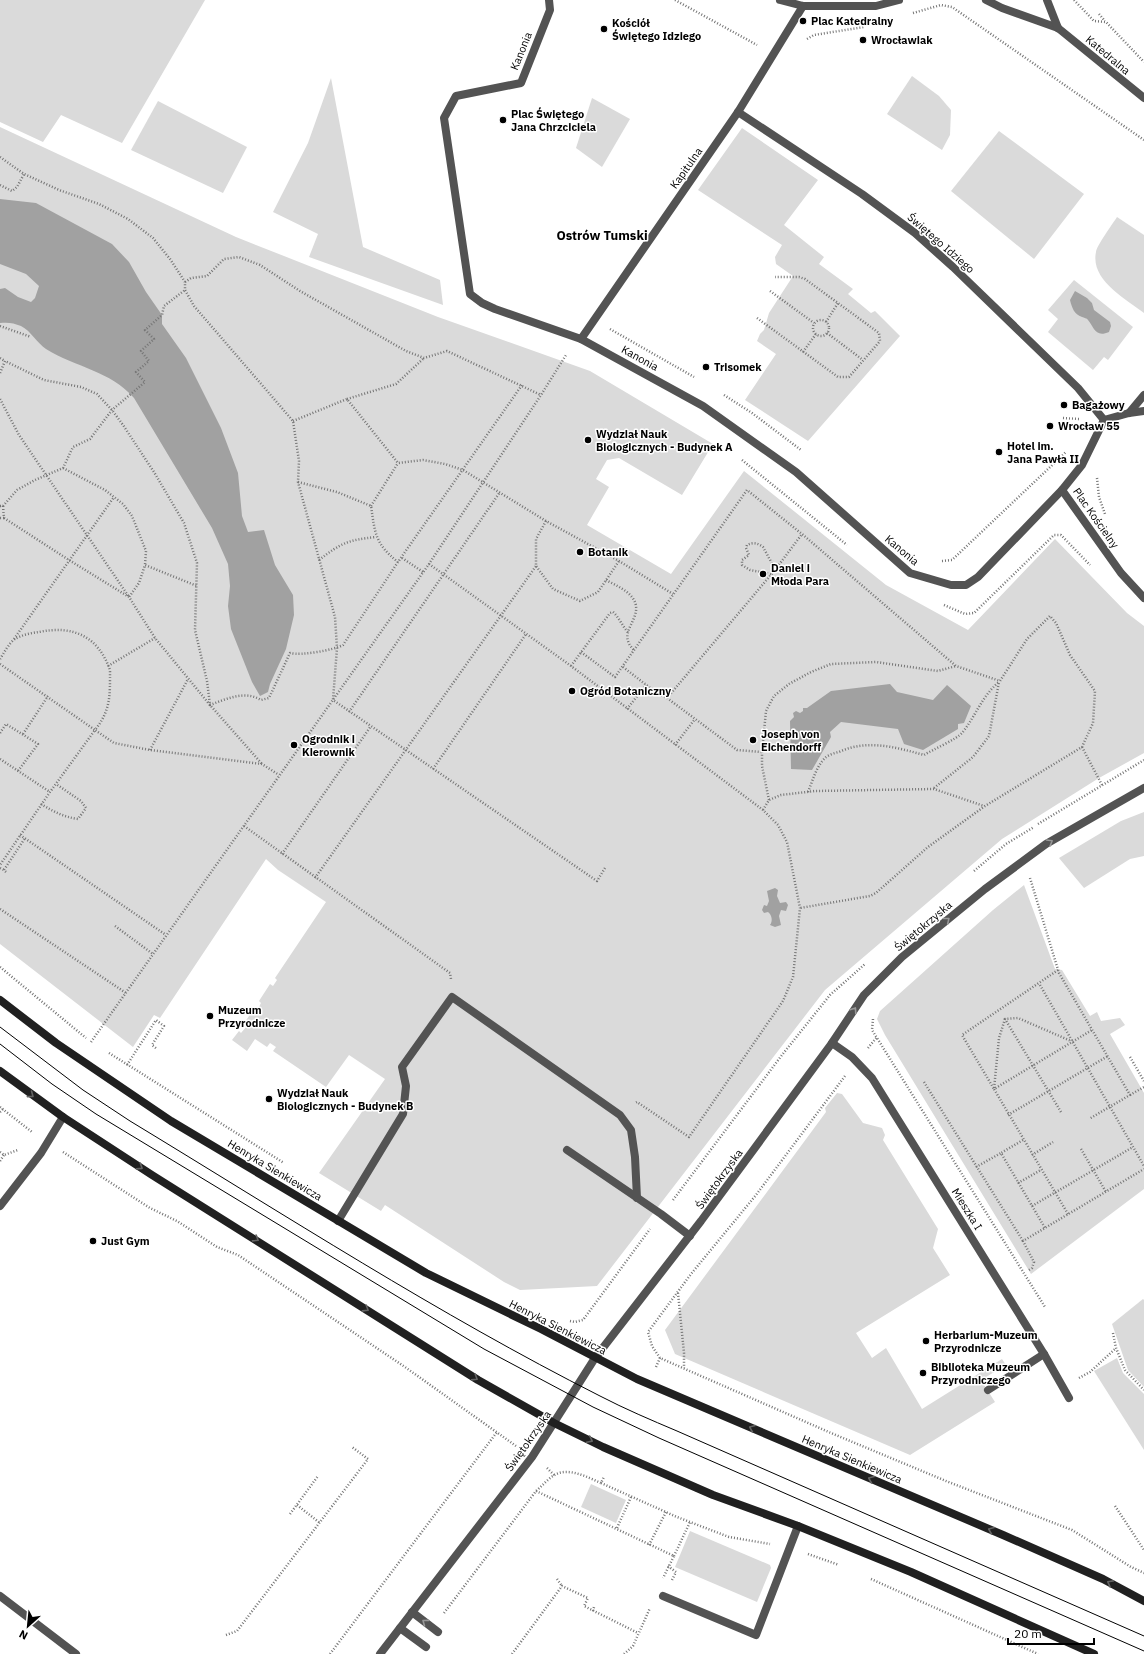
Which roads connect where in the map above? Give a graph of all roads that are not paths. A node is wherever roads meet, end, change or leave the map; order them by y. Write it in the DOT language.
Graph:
graph roads {
  1 [pos="549,0"];
  2 [pos="780,0"];
  3 [pos="898,0"];
  4 [pos="986,0"];
  5 [pos="1047,0"];
  6 [pos="803,6"];
  7 [pos="1058,28"];
  8 [pos="1144,98"];
  9 [pos="738,112"];
  10 [pos="582,339"];
  11 [pos="1144,396"];
  12 [pos="1144,411"];
  13 [pos="1129,413"];
  14 [pos="1104,420"];
  15 [pos="1062,490"];
  16 [pos="1144,598"];
  17 [pos="1144,788"];
  18 [pos="0,1000"];
  19 [pos="832,1043"];
  20 [pos="0,1071"];
  21 [pos="63,1117"];
  22 [pos="567,1150"];
  23 [pos="637,1198"];
  24 [pos="0,1206"];
  25 [pos="338,1221"];
  26 [pos="690,1236"];
  27 [pos="1044,1354"];
  28 [pos="595,1358"];
  29 [pos="988,1390"];
  30 [pos="1069,1398"];
  31 [pos="554,1422"];
  32 [pos="798,1526"];
  33 [pos="0,1596"];
  34 [pos="663,1596"];
  35 [pos="1144,1601"];
  36 [pos="412,1612"];
  37 [pos="400,1628"];
  38 [pos="435,1630"];
  39 [pos="426,1647"];
  40 [pos="76,1654"];
  41 [pos="380,1654"];
  42 [pos="1094,1654"];
  1 -- 10 [label="street, Kanonia"];
  2 -- 6 [label="street"];
  3 -- 6 [label="street"];
  4 -- 7 [label="street, Katedralna"];
  5 -- 7 [label="street, Katedralna"];
  6 -- 9 [label="street, Kapitulna"];
  7 -- 8 [label="street, Katedralna"];
  9 -- 10 [label="street, Kapitulna"];
  9 -- 14 [label="street, Świętego Idziego"];
  10 -- 15 [label="street, Kanonia"];
  11 -- 13 [label="street"];
  12 -- 13 [label="street"];
  13 -- 14 [label="street"];
  14 -- 15 [label="street, Plac Kościelny"];
  15 -- 16 [label="street, Plac Kościelny"];
  19 -- 17 [label="street, Świętokrzyska, one-way"];
  18 -- 25 [label="street, Henryka Sienkiewicza"];
  19 -- 26 [label="street, Świętokrzyska"];
  19 -- 27 [label="street, Mieszka I"];
  20 -- 21 [label="street, one-way"];
  21 -- 24 [label="street"];
  21 -- 31 [label="street, one-way"];
  22 -- 23 [label="street"];
  23 -- 25 [label="street"];
  23 -- 26 [label="street"];
  25 -- 28 [label="street, Henryka Sienkiewicza"];
  26 -- 28 [label="street, Świętokrzyska"];
  27 -- 29 [label="street"];
  27 -- 30 [label="street, Mieszka I"];
  28 -- 31 [label="street, Świętokrzyska"];
  35 -- 28 [label="street, Henryka Sienkiewicza, one-way"];
  31 -- 32 [label="street, one-way"];
  31 -- 36 [label="street, Świętokrzyska"];
  32 -- 34 [label="street"];
  32 -- 42 [label="street"];
  33 -- 40 [label="street"];
  36 -- 37 [label="street, Świętokrzyska"];
  38 -- 36 [label="street, one-way"];
  37 -- 39 [label="street"];
  37 -- 41 [label="street, Świętokrzyska"];
}
